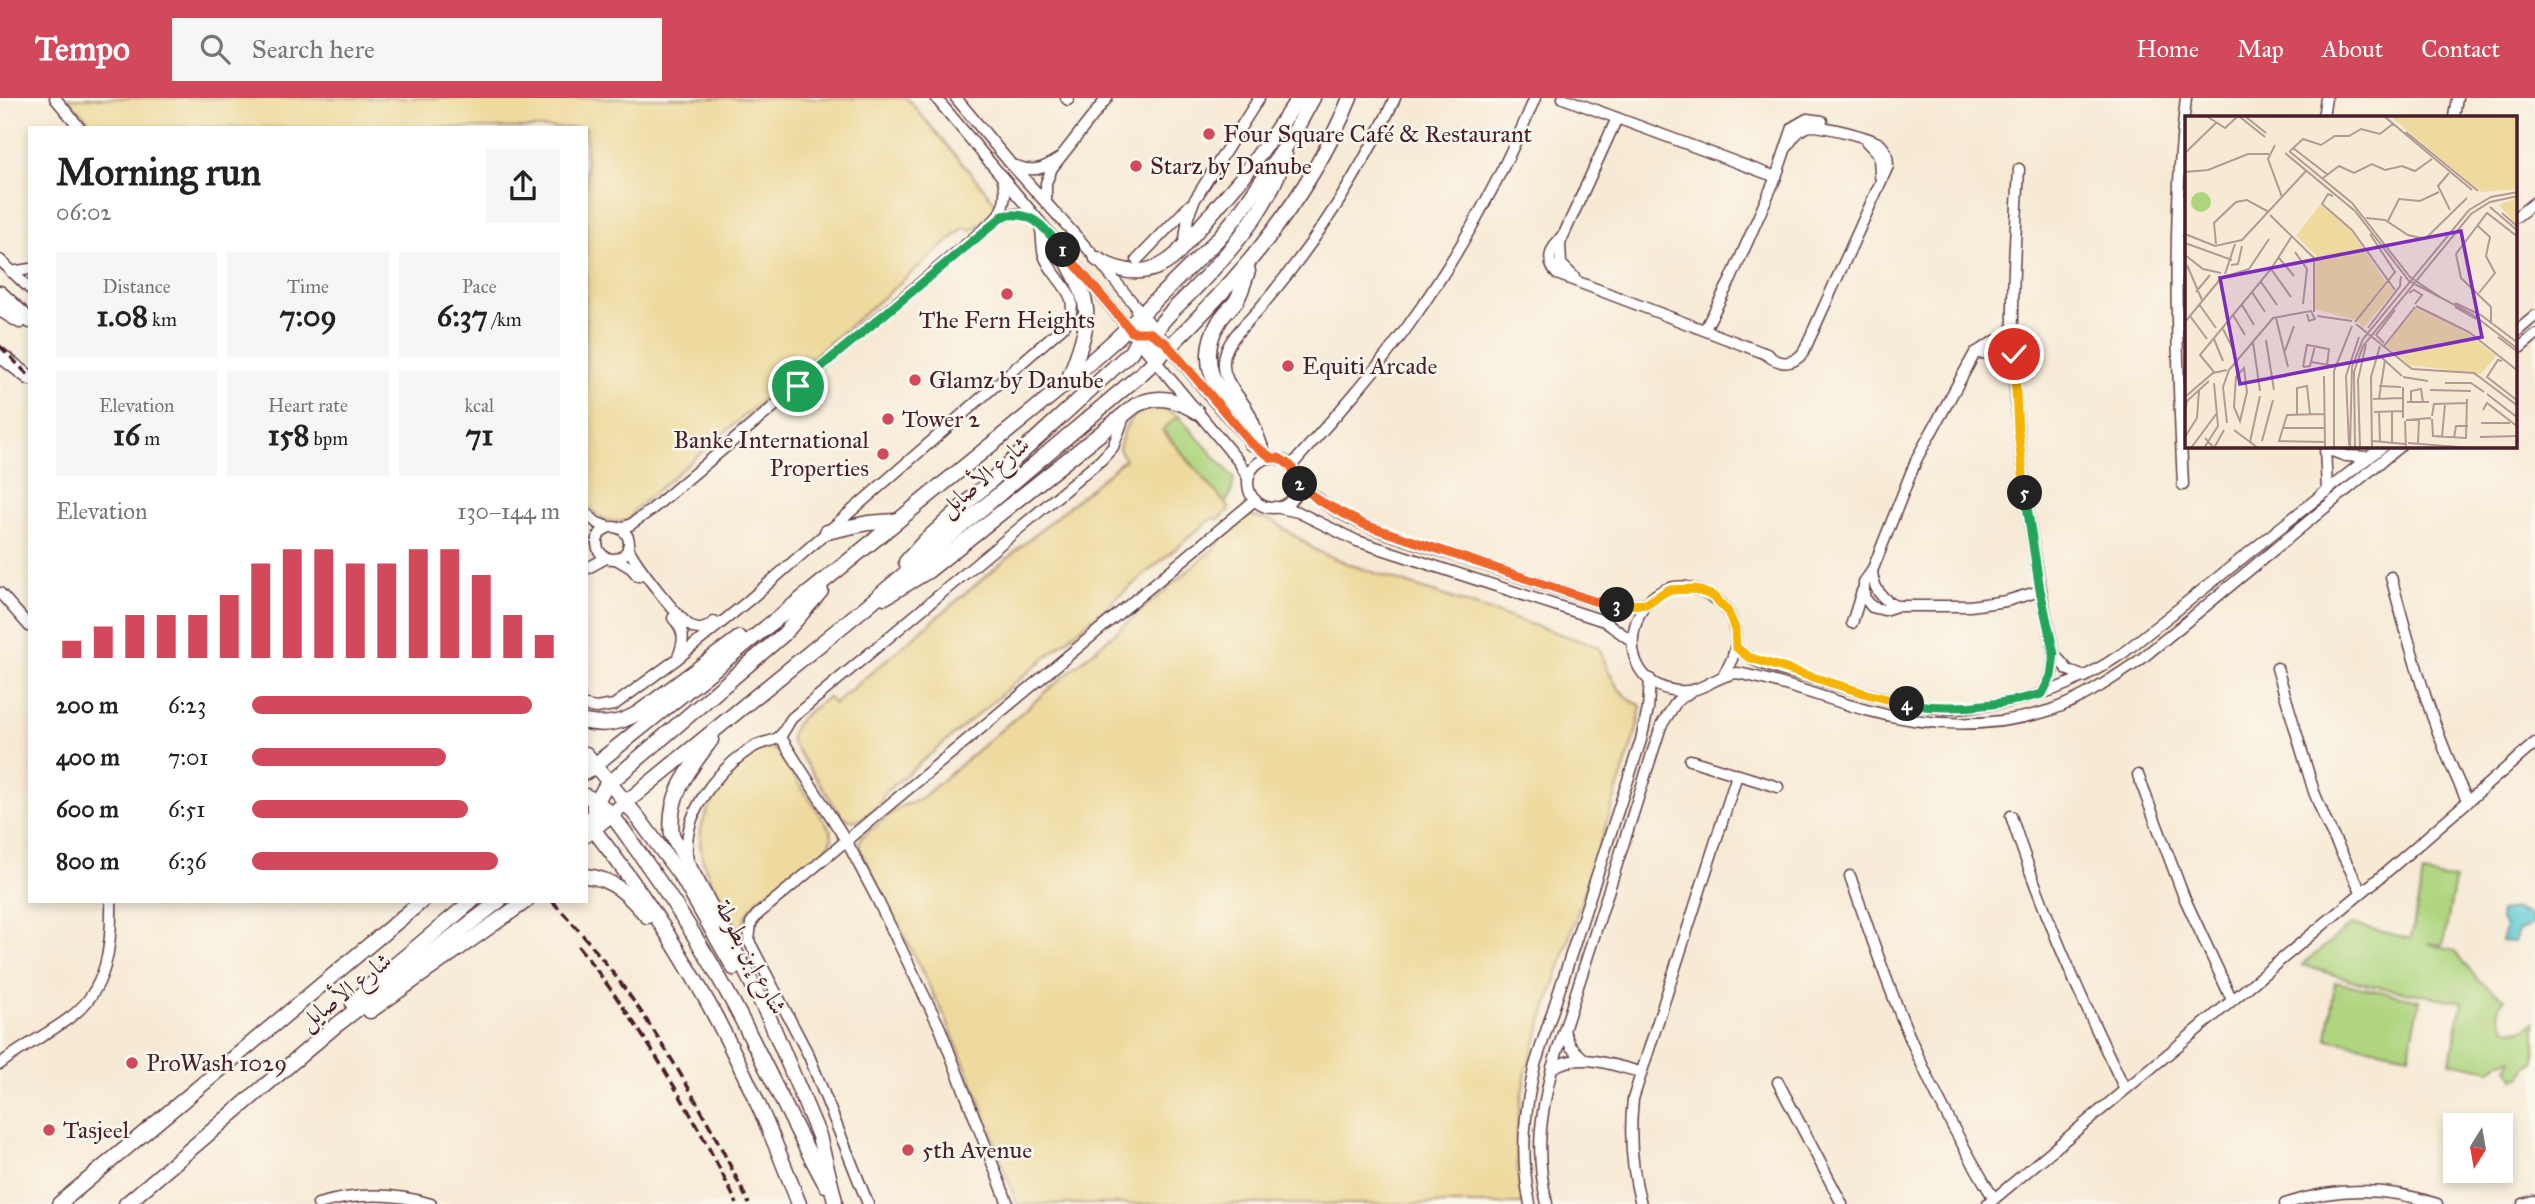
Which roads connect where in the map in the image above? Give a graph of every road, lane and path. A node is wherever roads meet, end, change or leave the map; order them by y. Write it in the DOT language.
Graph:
graph roads {
  1 [pos="55,98"];
  2 [pos="936,98"];
  3 [pos="956,98"];
  4 [pos="1107,98"];
  5 [pos="1259,98"];
  6 [pos="1299,98"];
  7 [pos="1313,98"];
  8 [pos="1350,98"];
  9 [pos="1395,98"];
  10 [pos="1535,98"];
  11 [pos="1563,98"];
  12 [pos="2186,98"];
  13 [pos="2326,98"];
  14 [pos="2457,98"];
  15 [pos="2323,116"];
  16 [pos="2454,116"];
  17 [pos="1617,118"];
  18 [pos="78,126"];
  19 [pos="1290,140"];
  20 [pos="1061,157"];
  21 [pos="1010,163"];
  22 [pos="2019,169"];
  23 [pos="1776,177"];
  24 [pos="1002,178"];
  25 [pos="1194,201"];
  26 [pos="2535,202"];
  27 [pos="1046,203"];
  28 [pos="2518,215"];
  29 [pos="995,220"];
  30 [pos="1039,222"];
  31 [pos="1057,243"];
  32 [pos="1184,246"];
  33 [pos="1097,259"];
  34 [pos="1251,259"];
  35 [pos="0,260"];
  36 [pos="1137,260"];
  37 [pos="28,268"];
  38 [pos="11,272"];
  39 [pos="28,287"];
  40 [pos="0,293"];
  41 [pos="0,309"];
  42 [pos="1140,312"];
  43 [pos="2181,313"];
  44 [pos="2535,316"];
  45 [pos="28,319"];
  46 [pos="28,327"];
  47 [pos="1705,329"];
  48 [pos="2518,330"];
  49 [pos="2535,335"];
  50 [pos="1151,337"];
  51 [pos="2014,338"];
  52 [pos="2518,349"];
  53 [pos="1975,353"];
  54 [pos="2014,354"];
  55 [pos="0,355"];
  56 [pos="1155,360"];
  57 [pos="28,376"];
  58 [pos="1068,382"];
  59 [pos="1128,411"];
  60 [pos="1197,411"];
  61 [pos="1251,443"];
  62 [pos="2325,448"];
  63 [pos="2327,448"];
  64 [pos="2381,448"];
  65 [pos="2398,448"];
  66 [pos="1269,456"];
  67 [pos="2370,457"];
  68 [pos="1291,466"];
  69 [pos="1248,478"];
  70 [pos="1298,481"];
  71 [pos="2183,485"];
  72 [pos="2327,492"];
  73 [pos="1255,500"];
  74 [pos="1275,507"];
  75 [pos="652,510"];
  76 [pos="588,515"];
  77 [pos="895,521"];
  78 [pos="588,524"];
  79 [pos="614,528"];
  80 [pos="827,532"];
  81 [pos="598,537"];
  82 [pos="629,545"];
  83 [pos="611,558"];
  84 [pos="588,568"];
  85 [pos="839,568"];
  86 [pos="1872,571"];
  87 [pos="2391,577"];
  88 [pos="2040,590"];
  89 [pos="1862,591"];
  90 [pos="0,593"];
  91 [pos="881,593"];
  92 [pos="748,601"];
  93 [pos="1646,604"];
  94 [pos="868,605"];
  95 [pos="1896,606"];
  96 [pos="772,622"];
  97 [pos="1852,623"];
  98 [pos="28,625"];
  99 [pos="1632,641"];
  100 [pos="1736,647"];
  101 [pos="2054,654"];
  102 [pos="677,659"];
  103 [pos="2277,668"];
  104 [pos="1724,674"];
  105 [pos="2085,677"];
  106 [pos="1650,679"];
  107 [pos="1690,692"];
  108 [pos="2042,694"];
  109 [pos="588,706"];
  110 [pos="588,722"];
  111 [pos="724,723"];
  112 [pos="780,736"];
  113 [pos="2535,743"];
  114 [pos="1690,761"];
  115 [pos="589,764"];
  116 [pos="622,771"];
  117 [pos="1737,775"];
  118 [pos="2138,775"];
  119 [pos="610,783"];
  120 [pos="1778,787"];
  121 [pos="640,792"];
  122 [pos="591,796"];
  123 [pos="626,802"];
  124 [pos="2468,802"];
  125 [pos="610,815"];
  126 [pos="2011,816"];
  127 [pos="589,828"];
  128 [pos="622,831"];
  129 [pos="847,842"];
  130 [pos="605,844"];
  131 [pos="691,870"];
  132 [pos="588,876"];
  133 [pos="1850,876"];
  134 [pos="2361,891"];
  135 [pos="111,903"];
  136 [pos="420,903"];
  137 [pos="470,903"];
  138 [pos="496,903"];
  139 [pos="523,903"];
  140 [pos="669,934"];
  141 [pos="2232,1000"];
  142 [pos="334,1027"];
  143 [pos="1563,1030"];
  144 [pos="309,1048"];
  145 [pos="1584,1059"];
  146 [pos="0,1064"];
  147 [pos="1552,1068"];
  148 [pos="1640,1072"];
  149 [pos="1778,1082"];
  150 [pos="2125,1089"];
  151 [pos="1991,1201"];
  152 [pos="835,1203"];
  153 [pos="59,1204"];
  154 [pos="126,1204"];
  155 [pos="318,1204"];
  156 [pos="431,1204"];
  157 [pos="799,1204"];
  158 [pos="868,1204"];
  159 [pos="1008,1204"];
  160 [pos="1530,1204"];
  161 [pos="1547,1204"];
  162 [pos="1641,1204"];
  163 [pos="1842,1204"];
  164 [pos="2285,1204"];
  165 [pos="2437,1204"];
  1 -- 18 [label="street"];
  2 -- 24 [label="street"];
  3 -- 21 [label="street"];
  4 -- 20 [label="street"];
  5 -- 25 [label="street"];
  6 -- 32 [label="main road"];
  7 -- 19 [label="main road"];
  8 -- 34 [label="main road, شارع الأصايل"];
  9 -- 66 [label="street"];
  10 -- 68 [label="street"];
  11 -- 17 [label="street"];
  12 -- 43 [label="street"];
  13 -- 15 [label="street"];
  14 -- 16 [label="street"];
  17 -- 23 [label="street"];
  17 -- 47 [label="street"];
  19 -- 42 [label="main road"];
  19 -- 50 [label="main road"];
  20 -- 21 [label="street"];
  20 -- 27 [label="street"];
  21 -- 27 [label="street"];
  22 -- 51 [label="street"];
  23 -- 47 [label="street"];
  23 -- 47 [label="street"];
  24 -- 29 [label="street"];
  24 -- 30 [label="street"];
  25 -- 32 [label="street"];
  25 -- 36 [label="street"];
  26 -- 28 [label="street"];
  27 -- 33 [label="street"];
  29 -- 30 [label="street"];
  29 -- 75 [label="street"];
  30 -- 31 [label="street"];
  30 -- 80 [label="street"];
  31 -- 50 [label="street"];
  31 -- 58 [label="main road"];
  32 -- 33 [label="main road"];
  33 -- 42 [label="street"];
  34 -- 50 [label="main road, شارع الأصايل"];
  34 -- 61 [label="main road"];
  35 -- 38 [label="street"];
  37 -- 38 [label="street"];
  38 -- 39 [label="street"];
  40 -- 45 [label="main road"];
  41 -- 46 [label="main road"];
  42 -- 50 [label="main road"];
  43 -- 71 [label="street"];
  44 -- 48 [label="street"];
  49 -- 52 [label="street"];
  50 -- 56 [label="main road, شارع الأصايل"];
  50 -- 56 [label="street"];
  50 -- 58 [label="main road, شارع الأصايل"];
  50 -- 61 [label="street"];
  50 -- 91 [label="main road"];
  51 -- 53 [label="street"];
  51 -- 54 [label="street"];
  53 -- 54 [label="street"];
  53 -- 86 [label="street"];
  54 -- 88 [label="street"];
  55 -- 57 [label="main road"];
  56 -- 60 [label="street"];
  56 -- 91 [label="main road, شارع الأصايل"];
  58 -- 77 [label="main road, شارع الأصايل"];
  59 -- 60 [label="main road"];
  59 -- 94 [label="main road"];
  59 -- 112 [label="street"];
  60 -- 69 [label="street"];
  61 -- 66 [label="street"];
  62 -- 72 [label="street"];
  63 -- 67 [label="street"];
  64 -- 67 [label="street"];
  65 -- 104 [label="street"];
  66 -- 68 [label="street"];
  66 -- 69 [label="street"];
  67 -- 72 [label="street"];
  68 -- 70 [label="street"];
  69 -- 73 [label="street"];
  70 -- 74 [label="street"];
  70 -- 93 [label="street"];
  72 -- 105 [label="street"];
  73 -- 74 [label="street"];
  73 -- 129 [label="street"];
  74 -- 99 [label="street"];
  75 -- 79 [label="street"];
  75 -- 82 [label="street"];
  76 -- 79 [label="street"];
  77 -- 80 [label="main road"];
  77 -- 85 [label="main road, شارع الأصايل"];
  78 -- 81 [label="street"];
  79 -- 81 [label="street"];
  79 -- 82 [label="street"];
  80 -- 92 [label="street"];
  81 -- 83 [label="street"];
  82 -- 83 [label="street"];
  82 -- 92 [label="street"];
  83 -- 84 [label="street"];
  83 -- 102 [label="street"];
  85 -- 96 [label="main road, شارع الأصايل"];
  85 -- 116 [label="main road"];
  86 -- 89 [label="street"];
  86 -- 95 [label="street"];
  87 -- 124 [label="street"];
  88 -- 95 [label="street"];
  88 -- 101 [label="street"];
  89 -- 95 [label="street"];
  89 -- 97 [label="street"];
  90 -- 98 [label="street"];
  91 -- 94 [label="main road, شارع الأصايل"];
  92 -- 102 [label="street"];
  93 -- 99 [label="street"];
  93 -- 100 [label="street"];
  94 -- 111 [label="main road, شارع الأصايل"];
  96 -- 110 [label="main road"];
  96 -- 115 [label="main road, شارع الأصايل"];
  99 -- 106 [label="street"];
  100 -- 104 [label="street"];
  100 -- 108 [label="street"];
  101 -- 105 [label="street"];
  101 -- 108 [label="street"];
  102 -- 109 [label="street"];
  103 -- 134 [label="street"];
  104 -- 107 [label="street"];
  105 -- 108 [label="street"];
  106 -- 107 [label="street"];
  106 -- 160 [label="street"];
  107 -- 143 [label="street"];
  111 -- 121 [label="main road, شارع الأصايل"];
  111 -- 131 [label="main road"];
  112 -- 129 [label="street"];
  112 -- 131 [label="street"];
  113 -- 124 [label="street"];
  114 -- 117 [label="street"];
  115 -- 119 [label="main road, شارع إبن بطوطة"];
  115 -- 122 [label="main road"];
  116 -- 119 [label="main road"];
  116 -- 121 [label="main road"];
  117 -- 120 [label="street"];
  117 -- 148 [label="street"];
  118 -- 141 [label="street"];
  119 -- 122 [label="main road"];
  119 -- 123 [label="main road, شارع إبن بطوطة"];
  121 -- 123 [label="main road, شارع الأصايل"];
  122 -- 123 [label="main road"];
  122 -- 125 [label="main road"];
  122 -- 127 [label="main road"];
  123 -- 125 [label="main road, شارع الأصايل"];
  123 -- 152 [label="main road, شارع إبن بطوطة"];
  124 -- 134 [label="street"];
  125 -- 127 [label="main road, شارع الأصايل"];
  125 -- 128 [label="main road"];
  126 -- 150 [label="street"];
  127 -- 130 [label="main road"];
  128 -- 130 [label="main road"];
  128 -- 152 [label="main road"];
  129 -- 158 [label="street"];
  129 -- 159 [label="street"];
  130 -- 140 [label="main road"];
  131 -- 152 [label="main road"];
  132 -- 140 [label="main road"];
  133 -- 151 [label="street"];
  134 -- 141 [label="street"];
  135 -- 146 [label="street"];
  136 -- 153 [label="main road, شارع الأصايل"];
  137 -- 142 [label="main road"];
  138 -- 142 [label="main road, شارع الأصايل"];
  139 -- 144 [label="main road"];
  140 -- 157 [label="main road"];
  141 -- 150 [label="street"];
  142 -- 144 [label="main road, شارع الأصايل"];
  143 -- 145 [label="street"];
  143 -- 147 [label="street"];
  144 -- 154 [label="main road, شارع الأصايل"];
  145 -- 147 [label="street"];
  145 -- 148 [label="street"];
  147 -- 161 [label="street"];
  148 -- 162 [label="street"];
  149 -- 163 [label="street"];
  150 -- 151 [label="street"];
  155 -- 156 [label="street"];
  164 -- 165 [label="street"];
}
